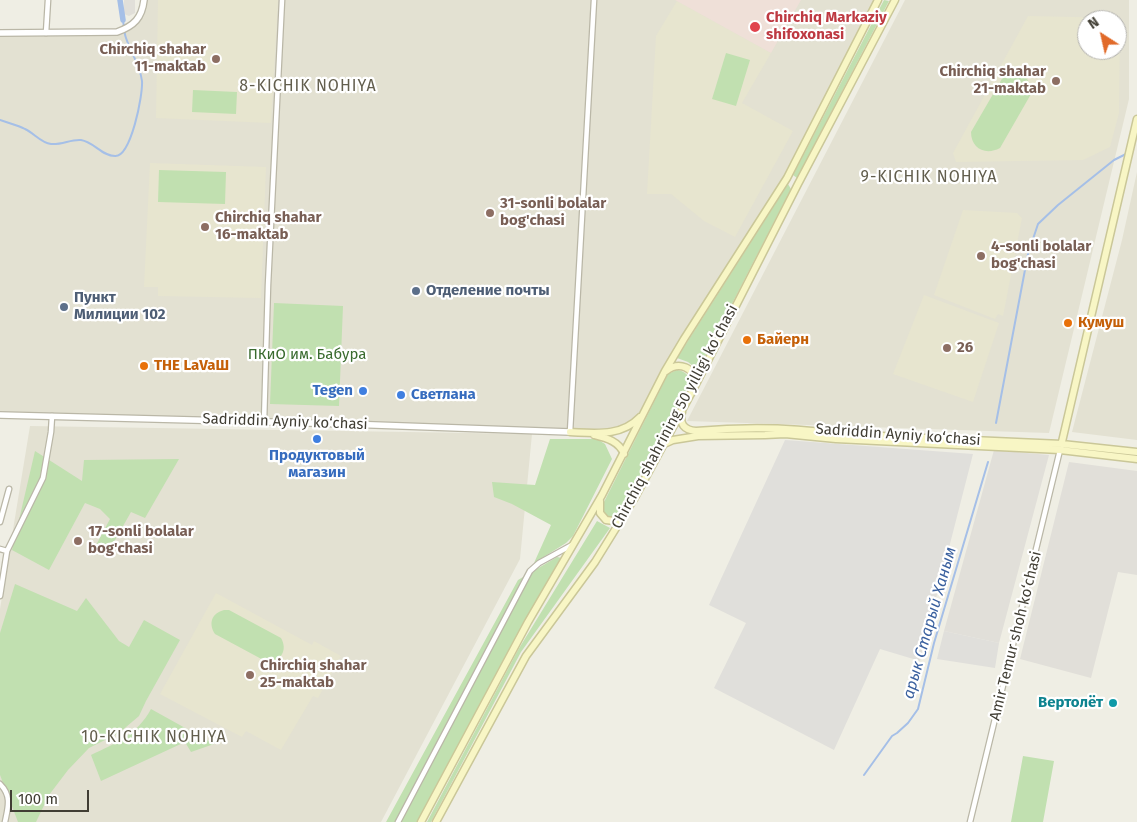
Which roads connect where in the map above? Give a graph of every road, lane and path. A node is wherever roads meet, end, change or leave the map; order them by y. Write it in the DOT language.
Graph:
graph roads {
  1 [pos="48,0"];
  2 [pos="144,0"];
  3 [pos="282,0"];
  4 [pos="594,0"];
  5 [pos="878,0"];
  6 [pos="895,0"];
  7 [pos="0,33"];
  8 [pos="46,33"];
  9 [pos="1137,119"];
  10 [pos="787,178"];
  11 [pos="798,184"];
  12 [pos="665,371"];
  13 [pos="694,388"];
  14 [pos="685,404"];
  15 [pos="644,412"];
  16 [pos="0,415"];
  17 [pos="52,416"];
  18 [pos="264,422"];
  19 [pos="570,432"];
  20 [pos="661,446"];
  21 [pos="1061,447"];
  22 [pos="1137,452"];
  23 [pos="624,454"];
  24 [pos="1137,459"];
  25 [pos="9,489"];
  26 [pos="602,496"];
  27 [pos="627,510"];
  28 [pos="0,522"];
  29 [pos="575,543"];
  30 [pos="0,549"];
  31 [pos="7,551"];
  32 [pos="0,596"];
  33 [pos="0,784"];
  34 [pos="5,822"];
  35 [pos="398,822"];
  36 [pos="421,822"];
  37 [pos="436,822"];
  38 [pos="970,822"];
  1 -- 8 [label="street"];
  2 -- 8 [label="street"];
  3 -- 18 [label="street"];
  4 -- 19 [label="street"];
  5 -- 10 [label="main road, Chirchiq shahrining 50 yilligi koʻchasi"];
  6 -- 11 [label="main road, Chirchiq shahrining 50 yilligi koʻchasi"];
  7 -- 8 [label="street"];
  9 -- 21 [label="main road, Amir Temur shoh ko‘chasi"];
  10 -- 11 [label="main road"];
  10 -- 12 [label="main road, Chirchiq shahrining 50 yilligi koʻchasi"];
  11 -- 13 [label="main road, Chirchiq shahrining 50 yilligi koʻchasi"];
  12 -- 13 [label="main road"];
  12 -- 15 [label="main road, Chirchiq shahrining 50 yilligi koʻchasi"];
  13 -- 14 [label="main road, Chirchiq shahrining 50 yilligi koʻchasi"];
  14 -- 20 [label="main road, Chirchiq shahrining 50 yilligi koʻchasi"];
  14 -- 21 [label="main road, Sadriddin Ayniy ko‘chasi"];
  15 -- 19 [label="main road"];
  15 -- 23 [label="main road, Chirchiq shahrining 50 yilligi koʻchasi"];
  16 -- 17 [label="street, Sadriddin Ayniy ko‘chasi"];
  17 -- 18 [label="street, Sadriddin Ayniy ko‘chasi"];
  17 -- 31 [label="street"];
  18 -- 19 [label="street, Sadriddin Ayniy ko‘chasi"];
  19 -- 23 [label="main road"];
  20 -- 21 [label="main road, Sadriddin Ayniy ko‘chasi"];
  20 -- 27 [label="main road, Chirchiq shahrining 50 yilligi koʻchasi"];
  21 -- 22 [label="main road, Sadriddin Ayniy ko‘chasi"];
  21 -- 24 [label="main road, Sadriddin Ayniy ko‘chasi"];
  21 -- 38 [label="street, Amir Temur shoh ko‘chasi"];
  23 -- 26 [label="main road, Chirchiq shahrining 50 yilligi koʻchasi"];
  25 -- 28 [label="street"];
  26 -- 27 [label="main road"];
  26 -- 29 [label="main road, Chirchiq shahrining 50 yilligi koʻchasi"];
  27 -- 37 [label="main road, Chirchiq shahrining 50 yilligi koʻchasi"];
  29 -- 35 [label="street"];
  29 -- 36 [label="main road, Chirchiq shahrining 50 yilligi koʻchasi"];
  30 -- 31 [label="street"];
  31 -- 32 [label="street"];
  33 -- 34 [label="street"];
}
